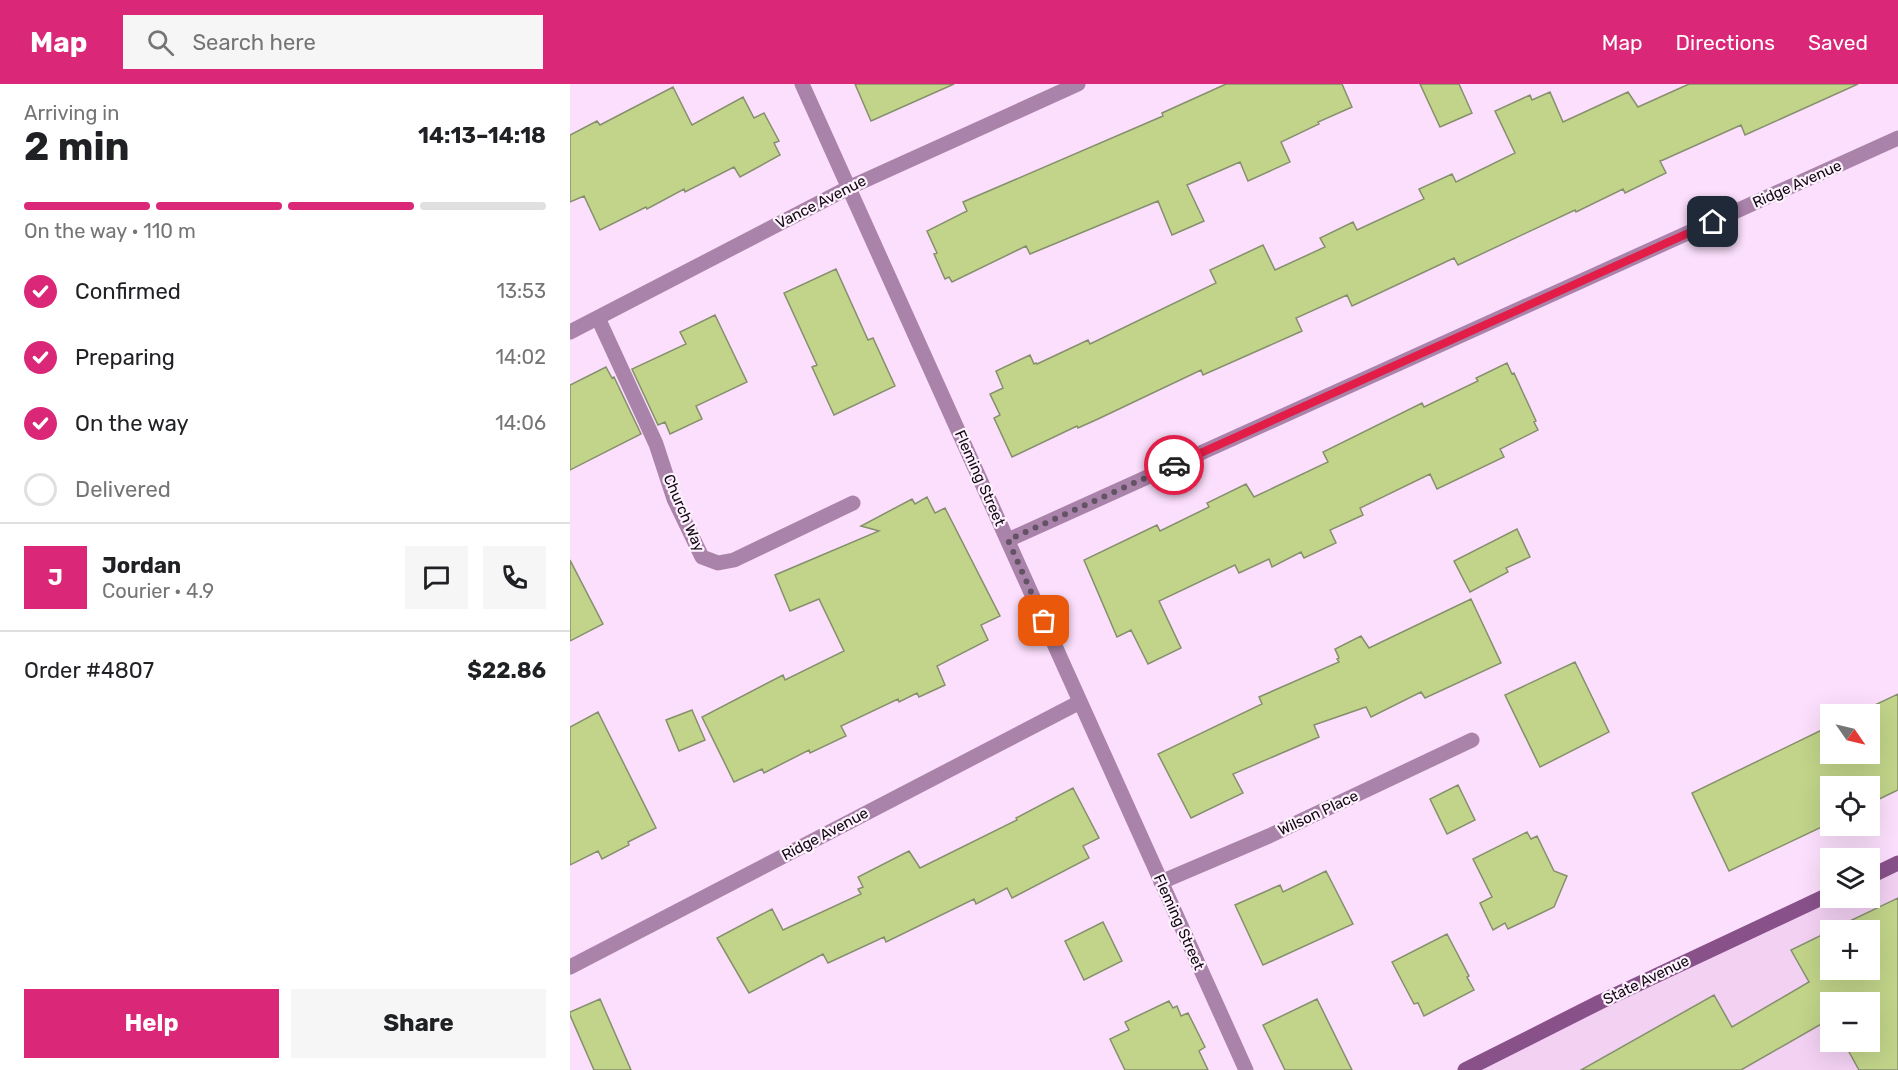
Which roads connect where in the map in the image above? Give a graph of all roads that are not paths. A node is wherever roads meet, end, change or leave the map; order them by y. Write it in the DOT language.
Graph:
graph roads {
  1 [pos="802,84"];
  2 [pos="1078,84"];
  3 [pos="1898,138"];
  4 [pos="848,188"];
  5 [pos="598,318"];
  6 [pos="570,332"];
  7 [pos="853,503"];
  8 [pos="1008,540"];
  9 [pos="1080,702"];
  10 [pos="1472,740"];
  11 [pos="1898,863"];
  12 [pos="1880,872"];
  13 [pos="1161,882"];
  14 [pos="1820,899"];
  15 [pos="570,967"];
  16 [pos="1246,1070"];
  17 [pos="1465,1070"];
  1 -- 4 [label="street, Fleming Street"];
  2 -- 4 [label="street, Vance Avenue"];
  3 -- 8 [label="street, Ridge Avenue"];
  4 -- 5 [label="street, Vance Avenue"];
  4 -- 8 [label="street, Fleming Street"];
  5 -- 6 [label="street, Vance Avenue"];
  5 -- 7 [label="street, Church Way"];
  8 -- 9 [label="street, Fleming Street"];
  9 -- 13 [label="street, Fleming Street"];
  9 -- 15 [label="street, Ridge Avenue"];
  10 -- 13 [label="street, Wilson Place"];
  11 -- 12 [label="street"];
  13 -- 16 [label="street, Fleming Street"];
  14 -- 17 [label="street, State Avenue"];
}
